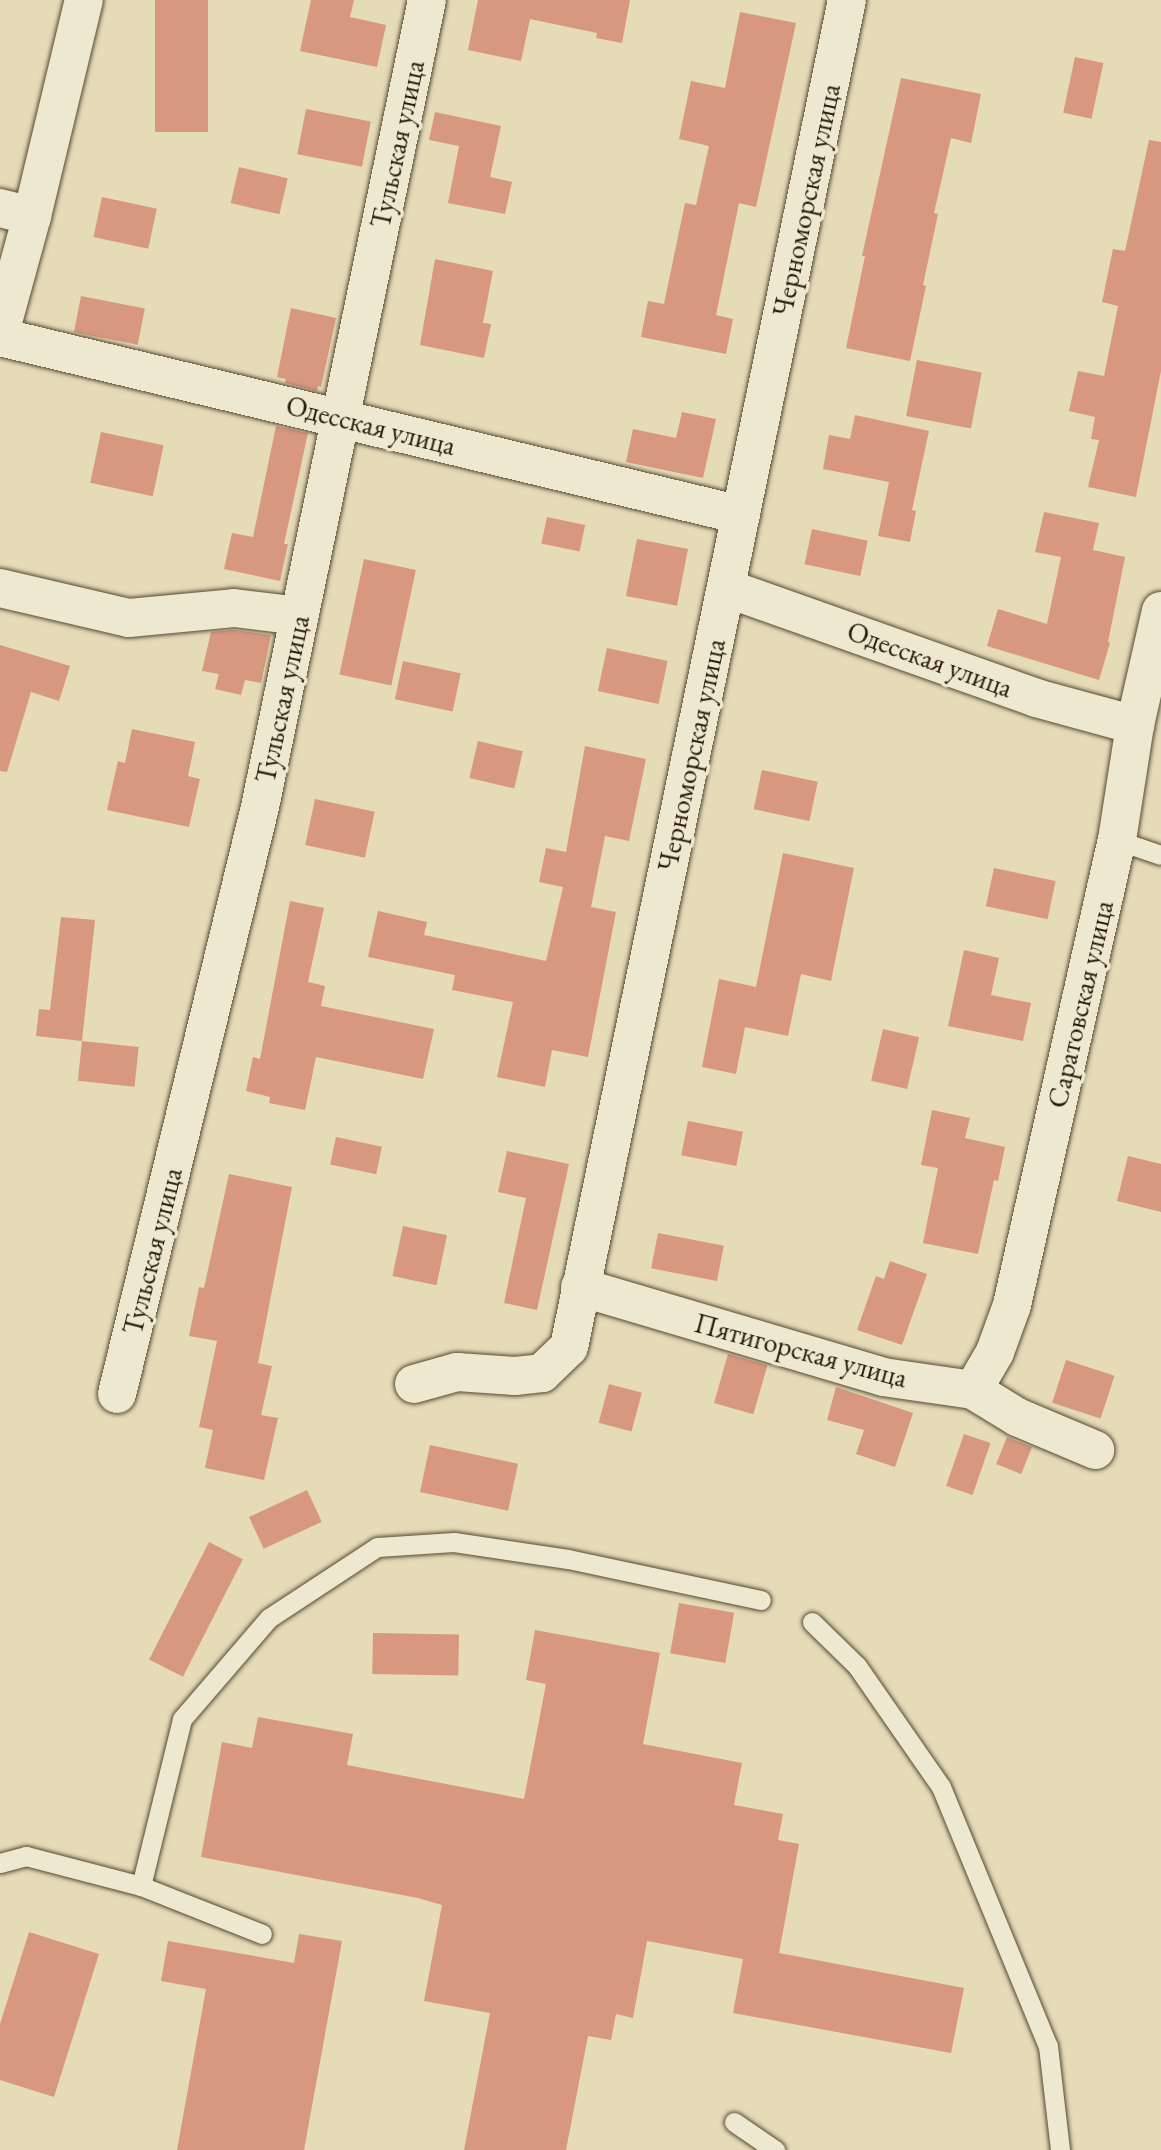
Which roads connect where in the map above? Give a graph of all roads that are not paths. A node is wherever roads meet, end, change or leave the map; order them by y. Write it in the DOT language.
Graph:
graph roads {
  1 [pos="84,0"];
  2 [pos="427,0"];
  3 [pos="847,0"];
  4 [pos="16,212"];
  5 [pos="0,335"];
  6 [pos="341,418"];
  7 [pos="741,515"];
  8 [pos="0,588"];
  9 [pos="726,588"];
  10 [pos="1161,611"];
  11 [pos="299,616"];
  12 [pos="1135,725"];
  13 [pos="1117,840"];
  14 [pos="1161,855"];
  15 [pos="580,1287"];
  16 [pos="414,1384"];
  17 [pos="973,1390"];
  18 [pos="117,1394"];
  19 [pos="1095,1450"];
  20 [pos="761,1600"];
  21 [pos="812,1622"];
  22 [pos="0,1863"];
  23 [pos="141,1886"];
  24 [pos="262,1934"];
  25 [pos="734,2122"];
  26 [pos="775,2150"];
  27 [pos="1060,2150"];
  1 -- 4 [label="street"];
  2 -- 6 [label="street, Тульская улица"];
  3 -- 7 [label="street, Черноморская улица"];
  4 -- 5 [label="street"];
  5 -- 6 [label="street, Одесская улица"];
  6 -- 7 [label="street, Одесская улица"];
  6 -- 11 [label="street, Тульская улица"];
  7 -- 9 [label="street, Черноморская улица"];
  8 -- 11 [label="street"];
  9 -- 12 [label="street, Одесская улица"];
  9 -- 15 [label="street, Черноморская улица"];
  10 -- 12 [label="street, Саратовская улица"];
  11 -- 18 [label="street, Тульская улица"];
  12 -- 13 [label="street, Саратовская улица"];
  13 -- 14 [label="lane"];
  13 -- 17 [label="street, Саратовская улица"];
  15 -- 16 [label="street, Черноморская улица"];
  15 -- 17 [label="street, Пятигорская улица"];
  17 -- 19 [label="street, Пятигорская улица"];
  20 -- 23 [label="lane"];
  21 -- 27 [label="lane"];
  22 -- 23 [label="lane"];
  23 -- 24 [label="lane"];
  25 -- 26 [label="lane"];
}
